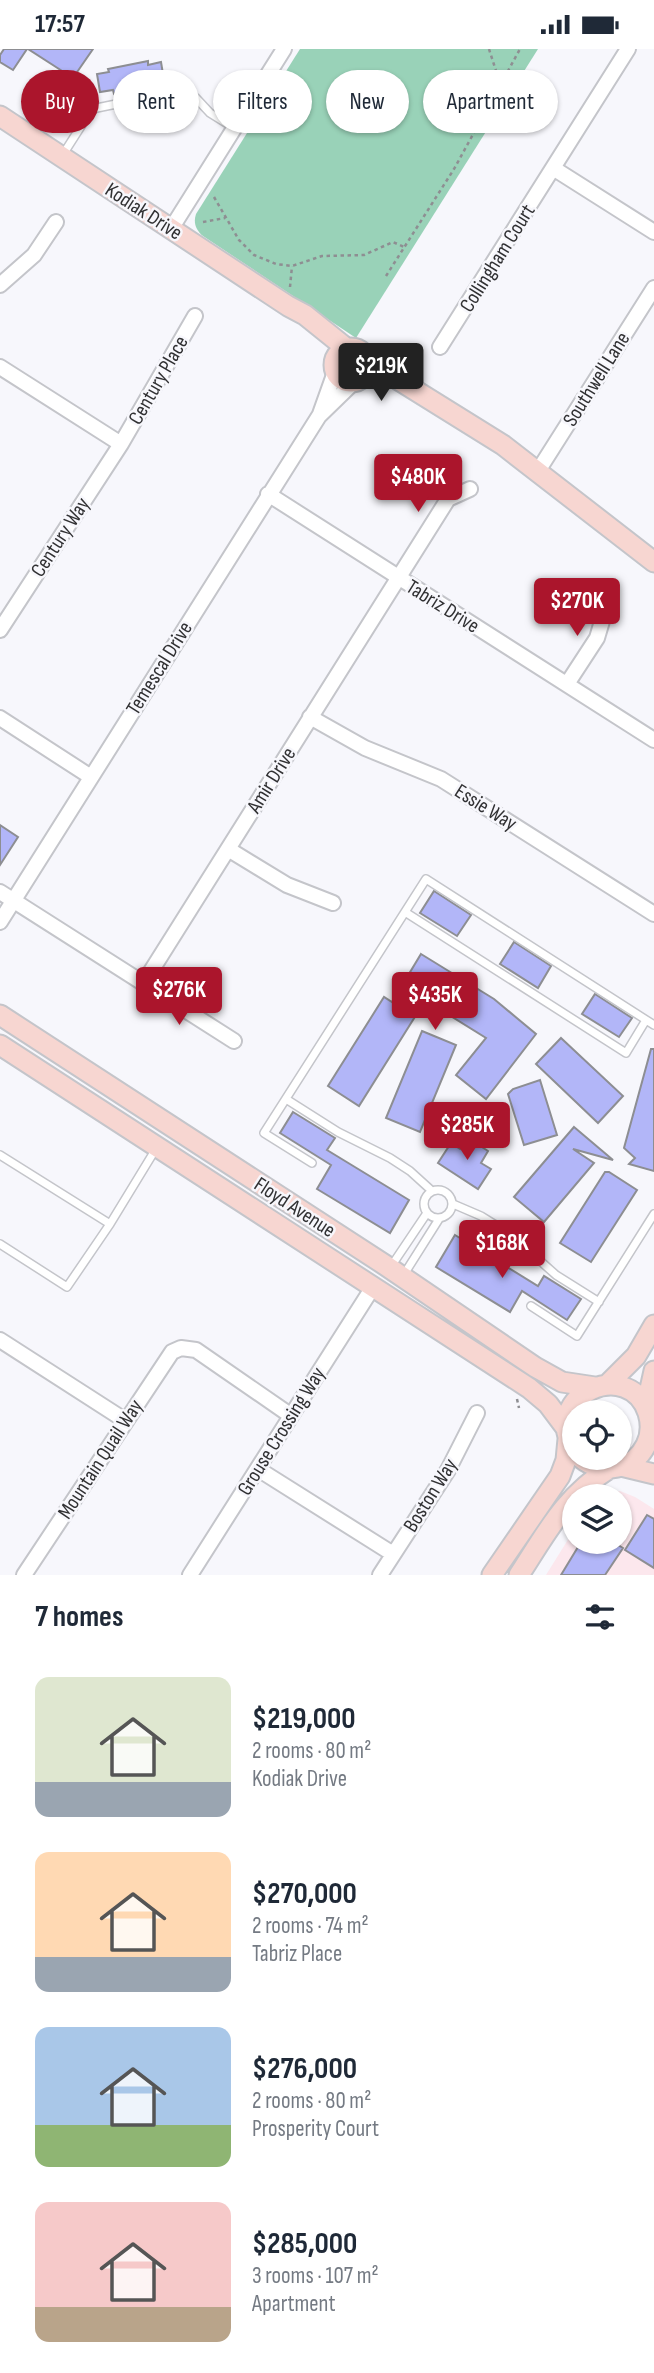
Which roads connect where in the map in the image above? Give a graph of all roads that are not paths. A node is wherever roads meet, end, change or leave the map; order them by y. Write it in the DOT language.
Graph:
graph roads {
  1 [pos="284,49"];
  2 [pos="628,49"];
  3 [pos="271,70"];
  4 [pos="213,115"];
  5 [pos="0,116"];
  6 [pos="231,133"];
  7 [pos="62,157"];
  8 [pos="553,168"];
  9 [pos="56,222"];
  10 [pos="171,229"];
  11 [pos="654,232"];
  12 [pos="0,285"];
  13 [pos="654,288"];
  14 [pos="289,297"];
  15 [pos="194,316"];
  16 [pos="440,347"];
  17 [pos="346,348"];
  18 [pos="368,361"];
  19 [pos="0,367"];
  20 [pos="335,369"];
  21 [pos="357,381"];
  22 [pos="408,387"];
  23 [pos="319,415"];
  24 [pos="121,444"];
  25 [pos="538,471"];
  26 [pos="470,489"];
  27 [pos="268,494"];
  28 [pos="654,562"];
  29 [pos="398,577"];
  30 [pos="608,601"];
  31 [pos="0,630"];
  32 [pos="567,684"];
  33 [pos="310,717"];
  34 [pos="0,718"];
  35 [pos="654,740"];
  36 [pos="91,777"];
  37 [pos="228,849"];
  38 [pos="0,892"];
  39 [pos="13,901"];
  40 [pos="333,902"];
  41 [pos="405,912"];
  42 [pos="654,914"];
  43 [pos="0,922"];
  44 [pos="143,984"];
  45 [pos="0,1015"];
  46 [pos="646,1020"];
  47 [pos="654,1024"];
  48 [pos="234,1041"];
  49 [pos="0,1045"];
  50 [pos="286,1100"];
  51 [pos="157,1147"];
  52 [pos="0,1155"];
  53 [pos="312,1163"];
  54 [pos="432,1191"];
  55 [pos="453,1204"];
  56 [pos="427,1213"];
  57 [pos="654,1214"];
  58 [pos="439,1219"];
  59 [pos="110,1224"];
  60 [pos="0,1244"];
  61 [pos="396,1273"];
  62 [pos="373,1287"];
  63 [pos="599,1302"];
  64 [pos="531,1306"];
  65 [pos="654,1325"];
  66 [pos="1,1341"];
  67 [pos="654,1371"];
  68 [pos="601,1386"];
  69 [pos="577,1400"];
  70 [pos="477,1413"];
  71 [pos="290,1415"];
  72 [pos="650,1420"];
  73 [pos="125,1421"];
  74 [pos="562,1426"];
  75 [pos="632,1461"];
  76 [pos="258,1469"];
  77 [pos="562,1469"];
  78 [pos="611,1470"];
  79 [pos="632,1470"];
  80 [pos="654,1474"];
  81 [pos="393,1554"];
  82 [pos="24,1575"];
  83 [pos="190,1575"];
  84 [pos="380,1575"];
  85 [pos="492,1575"];
  86 [pos="519,1575"];
  1 -- 3 [label="street"];
  2 -- 8 [label="street, Collingham Court"];
  4 -- 7 [label="lane"];
  5 -- 7 [label="street, Kodiak Drive"];
  6 -- 10 [label="street"];
  7 -- 10 [label="street, Kodiak Drive"];
  8 -- 11 [label="street"];
  8 -- 16 [label="street, Collingham Court"];
  9 -- 12 [label="street"];
  10 -- 14 [label="street, Kodiak Drive"];
  13 -- 25 [label="street, Southwell Lane"];
  14 -- 17 [label="street, Kodiak Drive"];
  14 -- 20 [label="street, Kodiak Drive"];
  15 -- 24 [label="street, Century Place"];
  17 -- 18 [label="street"];
  17 -- 20 [label="street"];
  18 -- 21 [label="street"];
  18 -- 22 [label="street"];
  19 -- 24 [label="street"];
  20 -- 21 [label="street"];
  20 -- 23 [label="street, Temescal Drive"];
  21 -- 22 [label="street"];
  21 -- 23 [label="street, Temescal Drive"];
  22 -- 25 [label="street"];
  23 -- 27 [label="street, Temescal Drive"];
  24 -- 31 [label="street, Century Way"];
  25 -- 28 [label="street"];
  26 -- 29 [label="street, Amir Drive"];
  27 -- 29 [label="street, Tabriz Drive"];
  27 -- 36 [label="street, Temescal Drive"];
  29 -- 32 [label="street, Tabriz Drive"];
  29 -- 33 [label="street, Amir Drive"];
  30 -- 32 [label="street"];
  32 -- 35 [label="street, Tabriz Drive"];
  33 -- 37 [label="street, Amir Drive"];
  33 -- 42 [label="street, Essie Way"];
  34 -- 36 [label="street"];
  36 -- 39 [label="street, Temescal Drive"];
  37 -- 40 [label="street"];
  37 -- 44 [label="street, Amir Drive"];
  38 -- 39 [label="street"];
  39 -- 43 [label="street, Temescal Drive"];
  39 -- 44 [label="street"];
  41 -- 46 [label="lane"];
  41 -- 46 [label="lane"];
  41 -- 50 [label="lane"];
  44 -- 48 [label="street"];
  45 -- 61 [label="street, Floyd Avenue"];
  46 -- 47 [label="lane"];
  49 -- 51 [label="street, Floyd Avenue"];
  50 -- 53 [label="lane"];
  50 -- 54 [label="lane"];
  51 -- 59 [label="lane"];
  51 -- 62 [label="street, Floyd Avenue"];
  52 -- 59 [label="lane"];
  54 -- 55 [label="lane"];
  54 -- 56 [label="lane"];
  55 -- 58 [label="lane"];
  55 -- 63 [label="lane"];
  56 -- 58 [label="lane"];
  56 -- 61 [label="lane"];
  57 -- 63 [label="lane"];
  58 -- 61 [label="lane"];
  59 -- 60 [label="lane"];
  61 -- 68 [label="street, Floyd Avenue"];
  62 -- 71 [label="street, Grouse Crossing Way"];
  62 -- 74 [label="street, Floyd Avenue"];
  63 -- 64 [label="lane"];
  65 -- 68 [label="street"];
  66 -- 73 [label="street"];
  67 -- 72 [label="street"];
  68 -- 69 [label="street"];
  68 -- 72 [label="street, Floyd Avenue"];
  70 -- 81 [label="street, Boston Way"];
  71 -- 73 [label="street, Mountain Quail Way"];
  71 -- 76 [label="street, Grouse Crossing Way"];
  72 -- 75 [label="street"];
  73 -- 82 [label="street, Mountain Quail Way"];
  76 -- 81 [label="street"];
  76 -- 83 [label="street, Grouse Crossing Way"];
  77 -- 85 [label="street"];
  78 -- 86 [label="street"];
  79 -- 80 [label="street"];
  81 -- 84 [label="street, Boston Way"];
}
